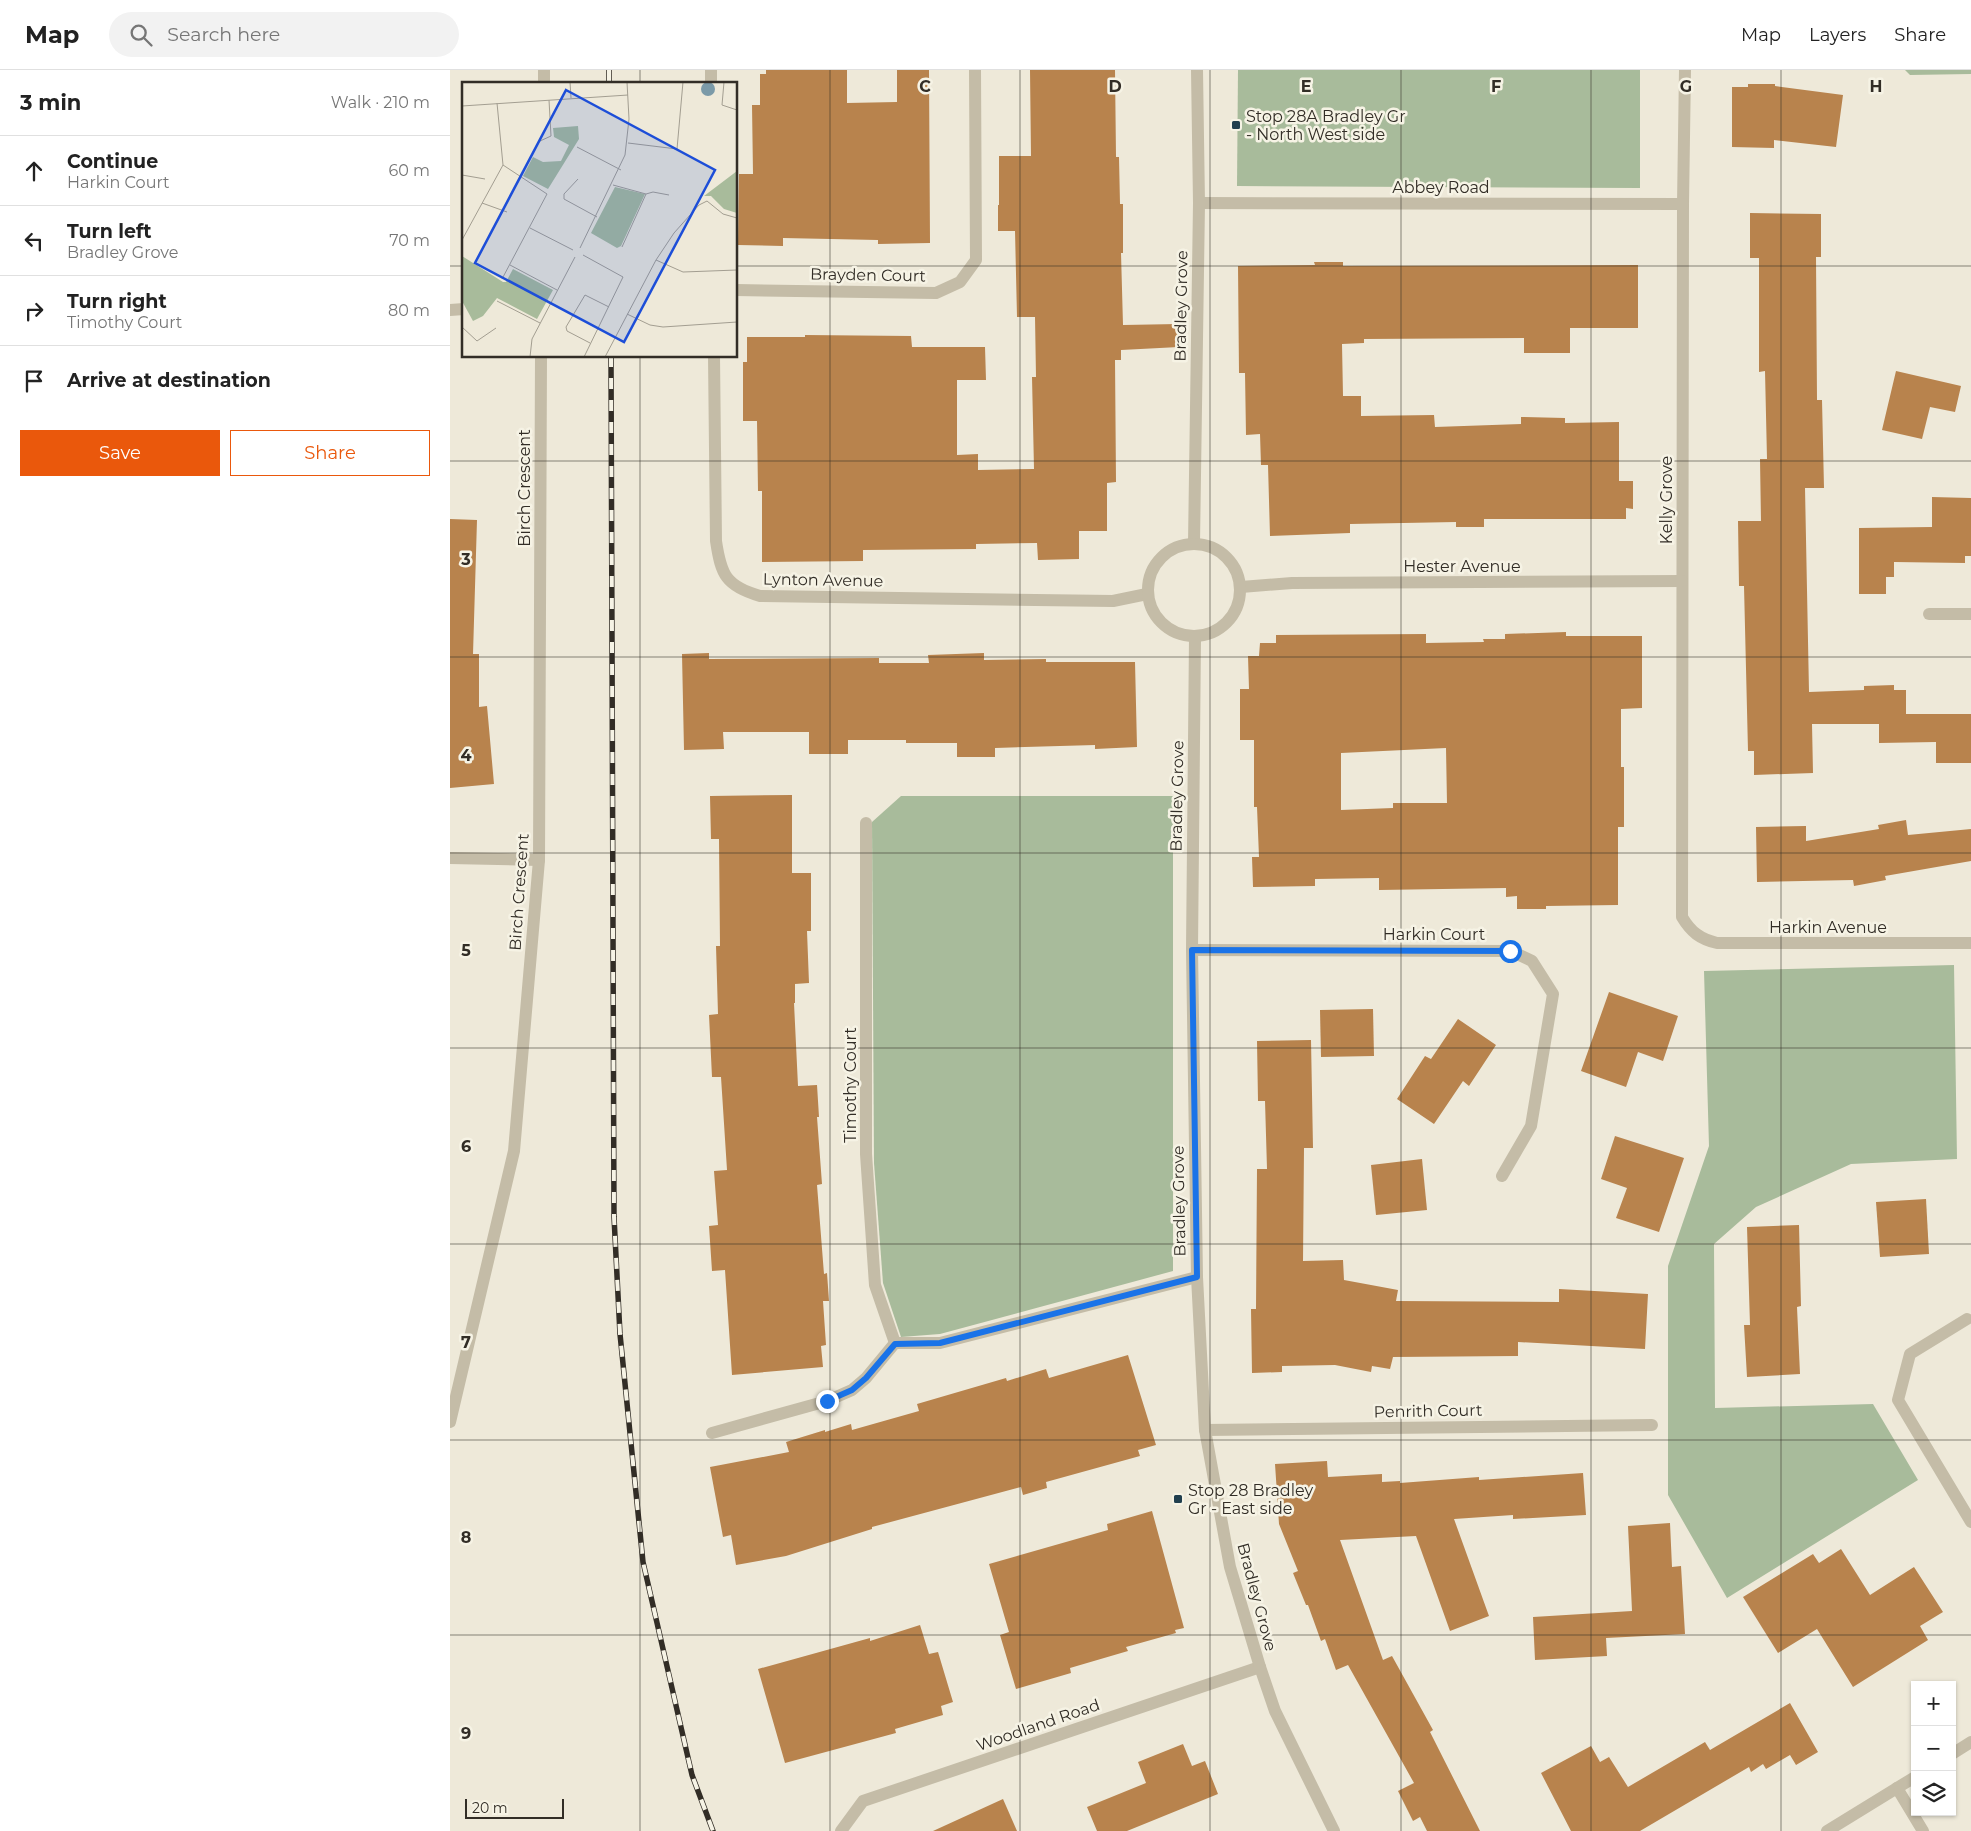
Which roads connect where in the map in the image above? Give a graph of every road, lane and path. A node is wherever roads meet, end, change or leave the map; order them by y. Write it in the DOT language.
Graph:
graph roads {
  1 [pos="975,70"];
  2 [pos="1197,70"];
  3 [pos="1685,70"];
  4 [pos="1199,203"];
  5 [pos="1683,204"];
  6 [pos="738,290"];
  7 [pos="541,358"];
  8 [pos="714,358"];
  9 [pos="1194,543"];
  10 [pos="1682,582"];
  11 [pos="1241,586"];
  12 [pos="1147,594"];
  13 [pos="1929,614"];
  14 [pos="1971,614"];
  15 [pos="1195,637"];
  16 [pos="866,823"];
  17 [pos="450,858"];
  18 [pos="539,860"];
  19 [pos="1689,928"];
  20 [pos="1971,943"];
  21 [pos="1192,950"];
  22 [pos="1502,1176"];
  23 [pos="1197,1277"];
  24 [pos="1967,1319"];
  25 [pos="895,1344"];
  26 [pos="450,1422"];
  27 [pos="1652,1425"];
  28 [pos="1205,1430"];
  29 [pos="712,1433"];
  30 [pos="1971,1522"];
  31 [pos="1260,1667"];
  32 [pos="1971,1742"];
  33 [pos="1956,1751"];
  34 [pos="1911,1779"];
  35 [pos="1897,1788"];
  36 [pos="841,1831"];
  37 [pos="1334,1831"];
  38 [pos="1827,1831"];
  39 [pos="1923,1831"];
  1 -- 6 [label="street, Brayden Court"];
  2 -- 4 [label="street, Bradley Grove"];
  3 -- 5 [label="street, Kelly Grove"];
  4 -- 5 [label="street, Abbey Road"];
  4 -- 9 [label="street, Bradley Grove"];
  5 -- 10 [label="street, Kelly Grove"];
  7 -- 18 [label="street, Birch Crescent"];
  8 -- 12 [label="street, Lynton Avenue"];
  9 -- 11 [label="street"];
  9 -- 12 [label="street"];
  10 -- 11 [label="street, Hester Avenue"];
  10 -- 19 [label="street, Kelly Grove"];
  11 -- 15 [label="street"];
  12 -- 15 [label="street"];
  13 -- 14 [label="street"];
  15 -- 21 [label="street, Bradley Grove"];
  16 -- 25 [label="street, Timothy Court"];
  17 -- 18 [label="street"];
  18 -- 26 [label="street, Birch Crescent"];
  19 -- 20 [label="street, Harkin Avenue"];
  21 -- 22 [label="street, Harkin Court"];
  21 -- 23 [label="street, Bradley Grove"];
  23 -- 25 [label="street"];
  23 -- 28 [label="street, Bradley Grove"];
  24 -- 30 [label="street"];
  25 -- 29 [label="street"];
  27 -- 28 [label="street, Penrith Court"];
  28 -- 31 [label="street, Bradley Grove"];
  31 -- 36 [label="street, Woodland Road"];
  31 -- 37 [label="street, Bradley Grove"];
  32 -- 33 [label="street"];
  34 -- 35 [label="street"];
  35 -- 38 [label="street"];
  35 -- 39 [label="street"];
}
